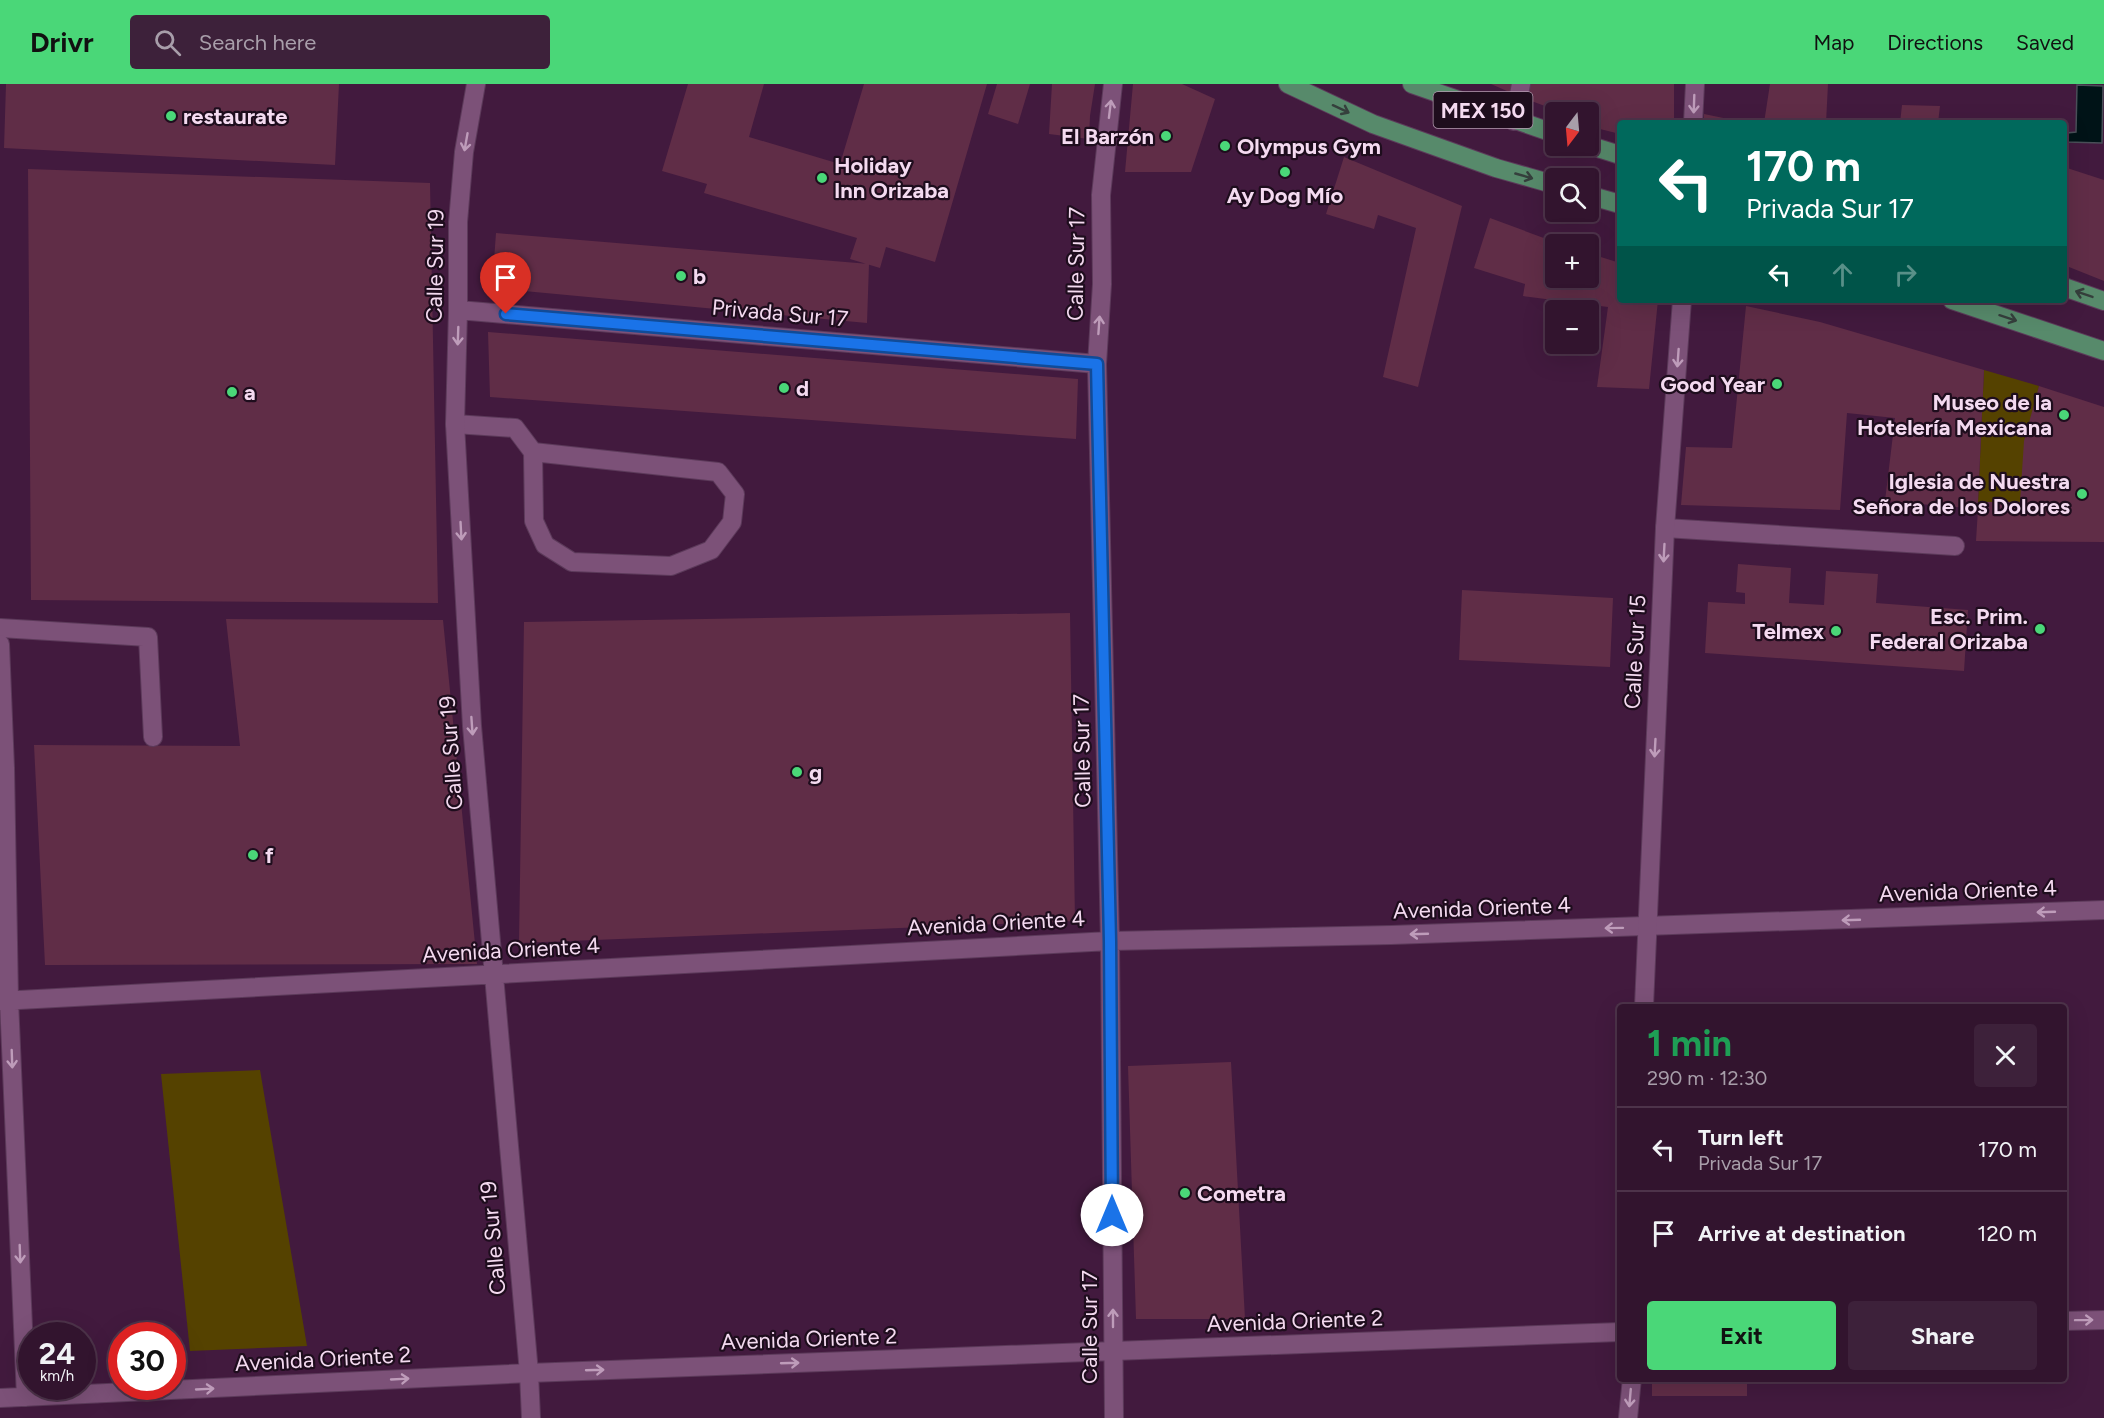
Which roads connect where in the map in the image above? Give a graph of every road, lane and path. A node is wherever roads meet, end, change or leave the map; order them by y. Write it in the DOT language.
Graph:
graph roads {
  1 [pos="476,84"];
  2 [pos="1113,84"];
  3 [pos="1288,84"];
  4 [pos="1412,84"];
  5 [pos="1521,84"];
  6 [pos="1695,84"];
  7 [pos="1693,120"];
  8 [pos="1514,121"];
  9 [pos="1545,131"];
  10 [pos="1599,148"];
  11 [pos="1617,154"];
  12 [pos="1545,182"];
  13 [pos="1599,198"];
  14 [pos="1617,203"];
  15 [pos="2067,289"];
  16 [pos="2104,301"];
  17 [pos="1682,303"];
  18 [pos="1961,303"];
  19 [pos="458,310"];
  20 [pos="2104,351"];
  21 [pos="1097,364"];
  22 [pos="455,424"];
  23 [pos="533,452"];
  24 [pos="1665,528"];
  25 [pos="1955,546"];
  26 [pos="0,628"];
  27 [pos="0,644"];
  28 [pos="153,737"];
  29 [pos="2,768"];
  30 [pos="2104,910"];
  31 [pos="1646,927"];
  32 [pos="1110,941"];
  33 [pos="493,975"];
  34 [pos="5,1000"];
  35 [pos="1644,1004"];
  36 [pos="2104,1320"];
  37 [pos="2067,1321"];
  38 [pos="22,1322"];
  39 [pos="1617,1332"];
  40 [pos="1113,1352"];
  41 [pos="529,1373"];
  42 [pos="1632,1382"];
  43 [pos="96,1394"];
  44 [pos="18,1397"];
  45 [pos="0,1398"];
  46 [pos="531,1418"];
  47 [pos="1114,1418"];
  48 [pos="1628,1418"];
  1 -- 19 [label="street, Calle Sur 19, one-way"];
  21 -- 2 [label="street, Calle Sur 17, one-way"];
  3 -- 12 [label="main road, MEX 150, one-way"];
  4 -- 8 [label="main road, MEX 150"];
  5 -- 8 [label="street"];
  6 -- 7 [label="street, one-way"];
  8 -- 9 [label="main road, MEX 150"];
  10 -- 11 [label="main road"];
  13 -- 14 [label="main road"];
  16 -- 15 [label="main road, one-way"];
  17 -- 24 [label="street, Calle Sur 15, one-way"];
  18 -- 20 [label="main road, one-way"];
  19 -- 21 [label="street, Privada Sur 17"];
  19 -- 22 [label="street, Calle Sur 19, one-way"];
  21 -- 32 [label="street, Calle Sur 17"];
  22 -- 23 [label="street"];
  22 -- 33 [label="street, Calle Sur 19, one-way"];
  23 -- 23 [label="street"];
  24 -- 25 [label="street"];
  24 -- 31 [label="street, Calle Sur 15, one-way"];
  26 -- 28 [label="street"];
  27 -- 29 [label="street"];
  29 -- 34 [label="street"];
  30 -- 31 [label="street, Avenida Oriente 4, one-way"];
  31 -- 32 [label="street, Avenida Oriente 4, one-way"];
  31 -- 35 [label="street, Calle Sur 15"];
  32 -- 33 [label="street, Avenida Oriente 4"];
  40 -- 32 [label="street, Calle Sur 17, one-way"];
  33 -- 34 [label="street, Avenida Oriente 4"];
  33 -- 41 [label="street, Calle Sur 19"];
  34 -- 38 [label="street, one-way"];
  37 -- 36 [label="street, one-way"];
  39 -- 40 [label="street, Avenida Oriente 2"];
  41 -- 40 [label="street, Avenida Oriente 2, one-way"];
  40 -- 47 [label="street, Calle Sur 17"];
  43 -- 41 [label="street, Avenida Oriente 2, one-way"];
  41 -- 46 [label="street, Calle Sur 19"];
  42 -- 48 [label="street, one-way"];
  44 -- 45 [label="street, Avenida Oriente 2"];
}
